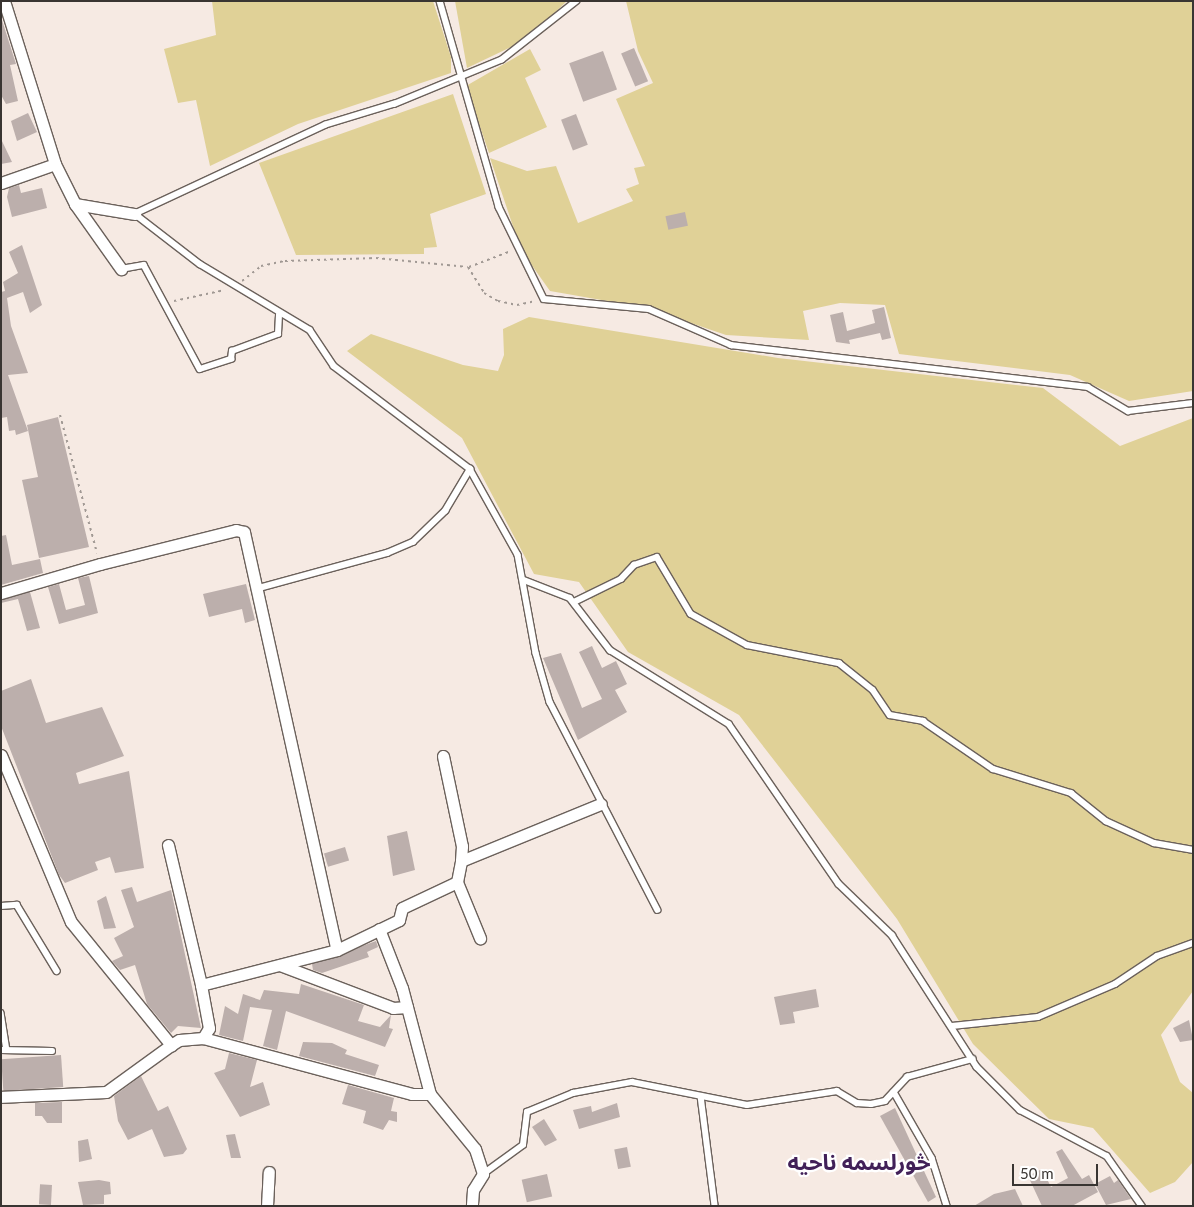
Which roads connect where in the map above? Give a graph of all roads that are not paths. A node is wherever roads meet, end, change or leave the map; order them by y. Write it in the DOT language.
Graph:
graph roads {
  1 [pos="4,1"];
  2 [pos="440,1"];
  3 [pos="577,1"];
  4 [pos="460,79"];
  5 [pos="55,164"];
  6 [pos="1,183"];
  7 [pos="74,204"];
  8 [pos="135,214"];
  9 [pos="121,269"];
  10 [pos="279,315"];
  11 [pos="1193,403"];
  12 [pos="470,469"];
  13 [pos="524,580"];
  14 [pos="259,588"];
  15 [pos="1,594"];
  16 [pos="574,602"];
  17 [pos="1,755"];
  18 [pos="443,756"];
  19 [pos="601,804"];
  20 [pos="168,845"];
  21 [pos="1193,850"];
  22 [pos="461,861"];
  23 [pos="456,882"];
  24 [pos="1,906"];
  25 [pos="658,910"];
  26 [pos="379,929"];
  27 [pos="480,938"];
  28 [pos="1193,943"];
  29 [pos="337,950"];
  30 [pos="279,965"];
  31 [pos="57,971"];
  32 [pos="201,985"];
  33 [pos="407,1007"];
  34 [pos="1,1013"];
  35 [pos="952,1026"];
  36 [pos="203,1038"];
  37 [pos="171,1045"];
  38 [pos="4,1050"];
  39 [pos="52,1051"];
  40 [pos="972,1059"];
  41 [pos="894,1092"];
  42 [pos="430,1094"];
  43 [pos="701,1096"];
  44 [pos="1,1098"];
  45 [pos="269,1172"];
  46 [pos="483,1174"];
  47 [pos="267,1206"];
  48 [pos="472,1206"];
  49 [pos="715,1206"];
  50 [pos="947,1206"];
  51 [pos="1142,1206"];
  1 -- 5 [label="street"];
  2 -- 4 [label="lane"];
  3 -- 4 [label="lane"];
  4 -- 8 [label="lane"];
  4 -- 11 [label="lane"];
  5 -- 6 [label="street"];
  5 -- 7 [label="street"];
  7 -- 8 [label="street"];
  7 -- 9 [label="street"];
  8 -- 10 [label="lane"];
  9 -- 10 [label="lane"];
  10 -- 12 [label="lane"];
  12 -- 13 [label="lane"];
  12 -- 14 [label="lane"];
  13 -- 16 [label="lane"];
  13 -- 19 [label="lane"];
  14 -- 15 [label="street"];
  14 -- 29 [label="street"];
  16 -- 21 [label="lane"];
  16 -- 35 [label="lane"];
  17 -- 37 [label="street"];
  18 -- 22 [label="street"];
  19 -- 22 [label="street"];
  19 -- 25 [label="lane"];
  20 -- 32 [label="street"];
  22 -- 23 [label="street"];
  23 -- 26 [label="street"];
  23 -- 27 [label="street"];
  24 -- 31 [label="lane"];
  26 -- 29 [label="street"];
  26 -- 33 [label="street"];
  28 -- 35 [label="lane"];
  29 -- 30 [label="street"];
  30 -- 32 [label="street"];
  30 -- 33 [label="street"];
  32 -- 36 [label="street"];
  33 -- 42 [label="street"];
  34 -- 38 [label="lane"];
  35 -- 40 [label="lane"];
  36 -- 37 [label="street"];
  36 -- 42 [label="street"];
  37 -- 44 [label="street"];
  38 -- 39 [label="lane"];
  40 -- 41 [label="lane"];
  40 -- 51 [label="lane"];
  41 -- 43 [label="lane"];
  41 -- 50 [label="lane"];
  42 -- 46 [label="street"];
  43 -- 46 [label="lane"];
  43 -- 49 [label="lane"];
  45 -- 47 [label="street"];
  46 -- 48 [label="street"];
}
